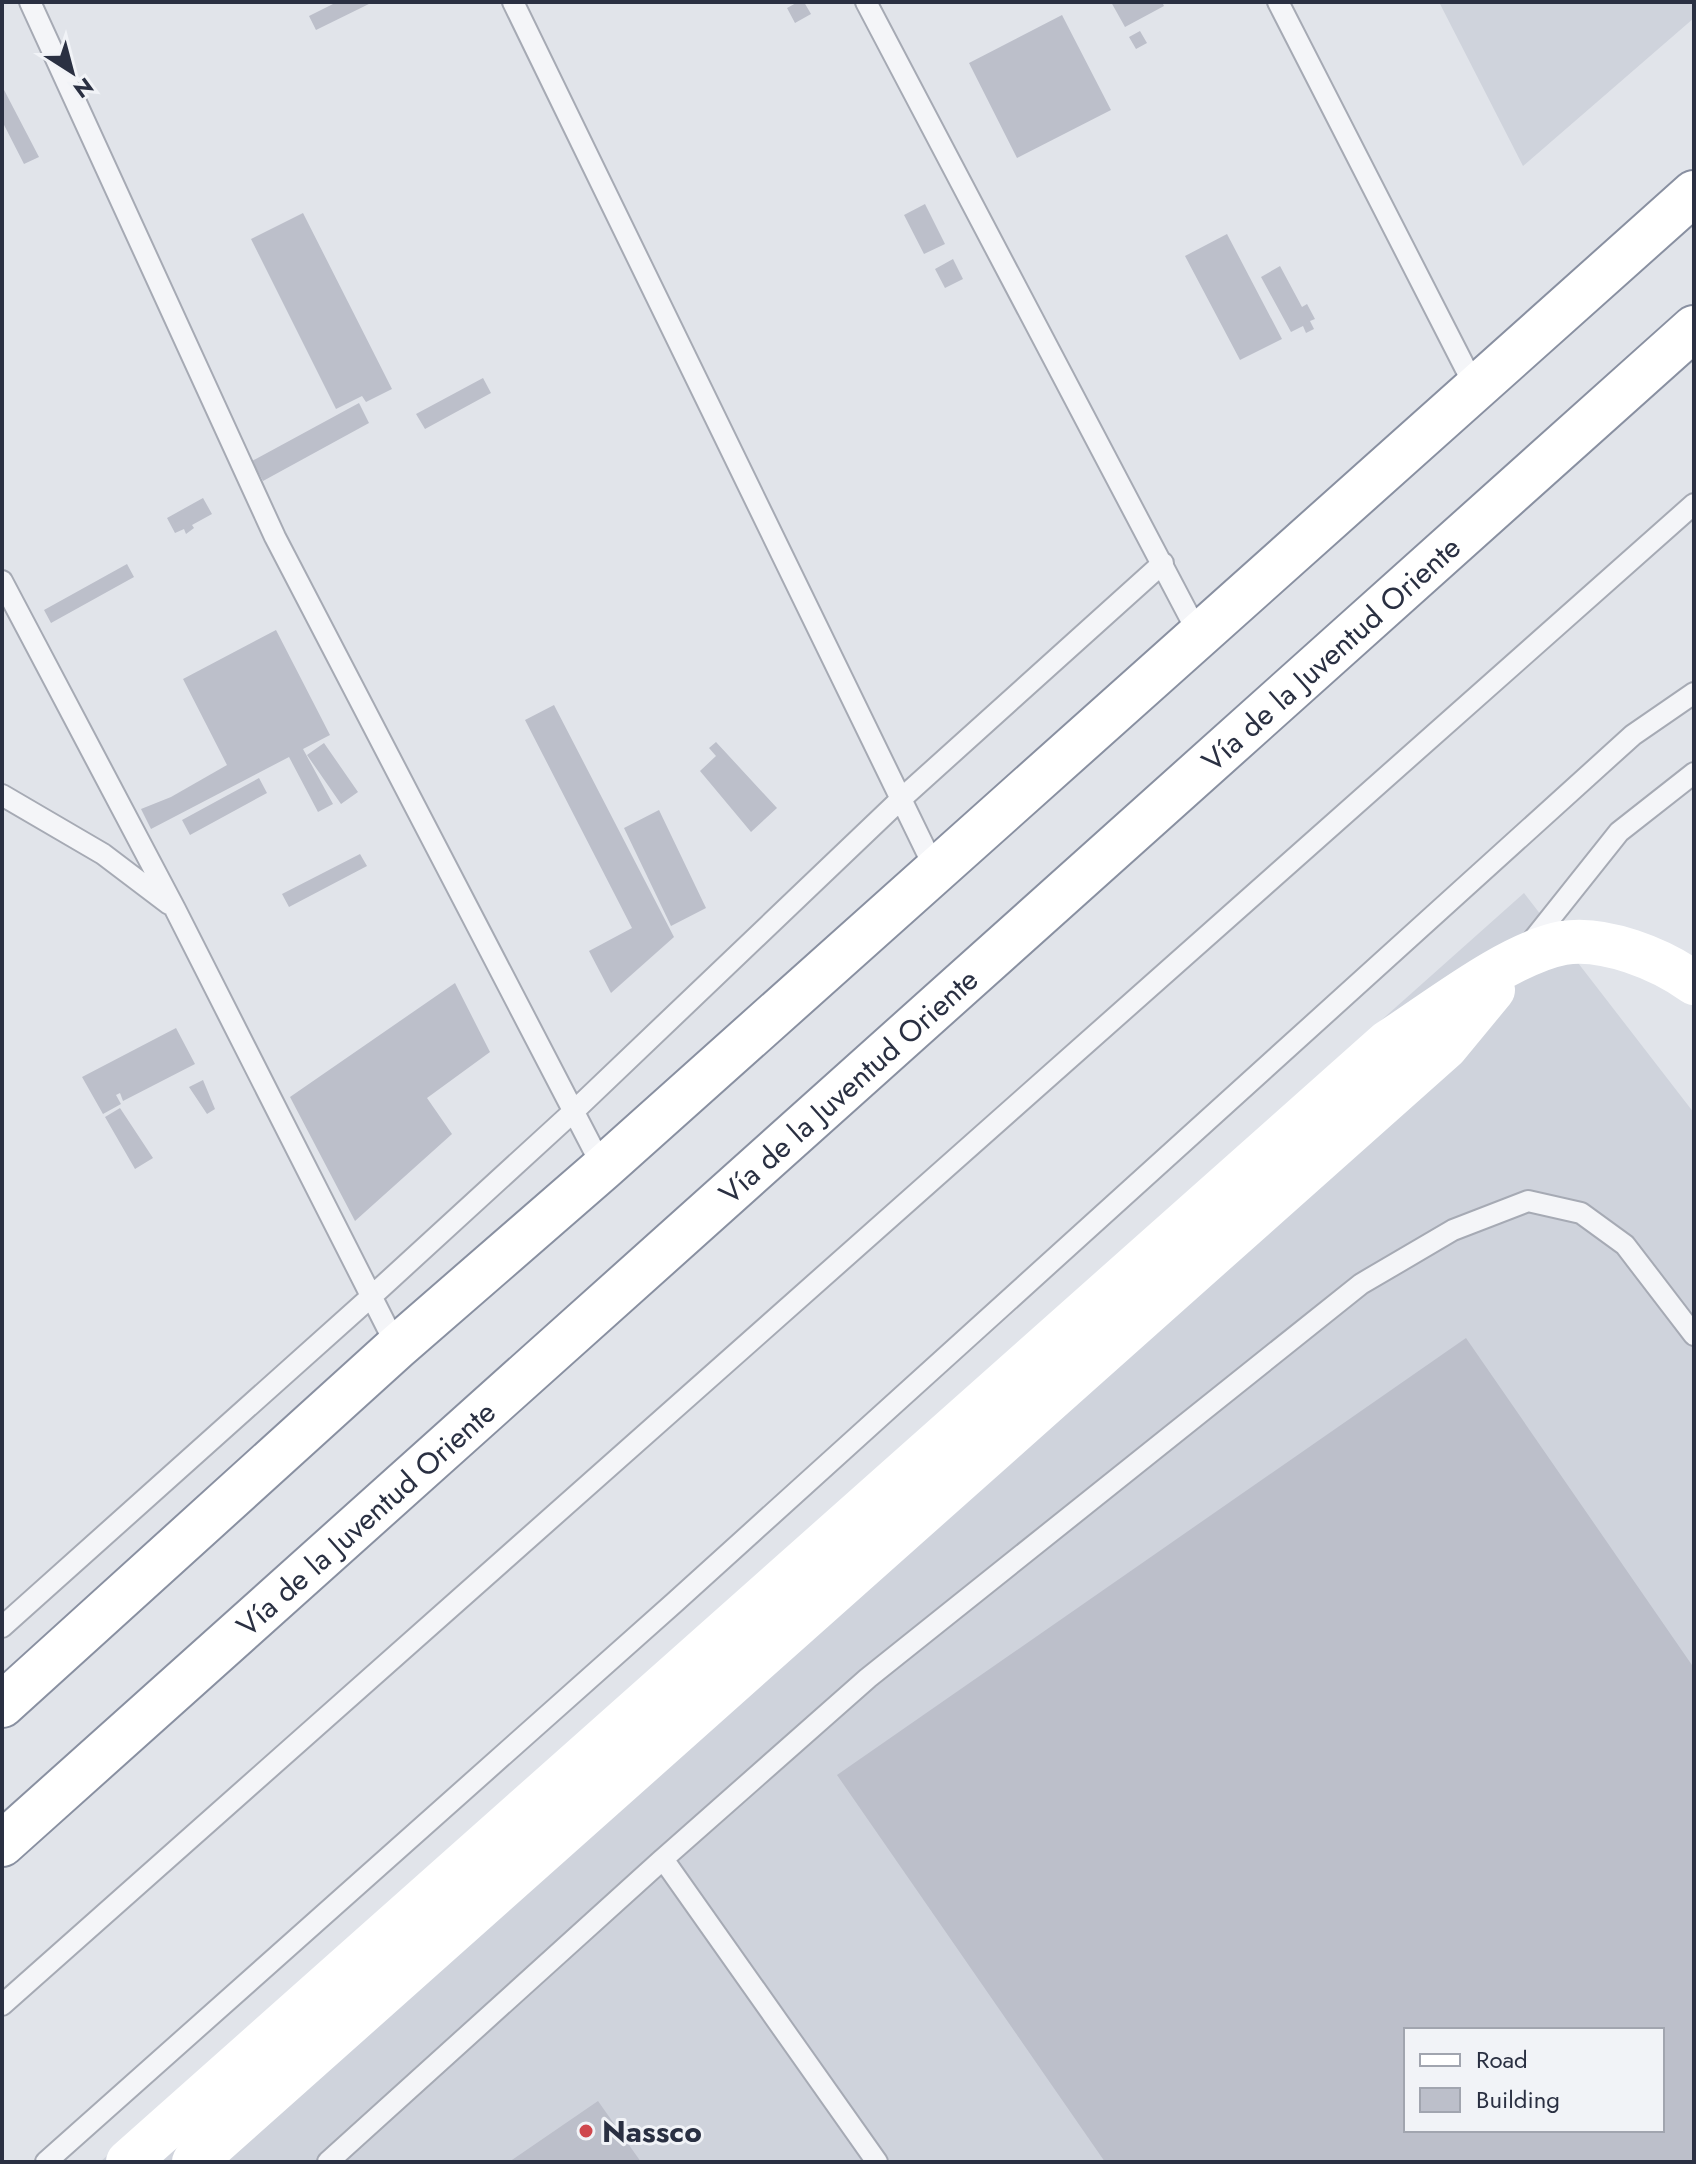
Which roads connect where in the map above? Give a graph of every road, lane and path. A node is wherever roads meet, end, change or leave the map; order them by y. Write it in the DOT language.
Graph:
graph roads {
  1 [pos="30,2"];
  2 [pos="513,2"];
  3 [pos="866,2"];
  4 [pos="1278,2"];
  5 [pos="1694,193"];
  6 [pos="1694,328"];
  7 [pos="1475,387"];
  8 [pos="1694,504"];
  9 [pos="1163,563"];
  10 [pos="2,582"];
  11 [pos="1198,633"];
  12 [pos="1694,693"];
  13 [pos="1694,773"];
  14 [pos="2,795"];
  15 [pos="901,799"];
  16 [pos="935,869"];
  17 [pos="175,909"];
  18 [pos="1517,960"];
  19 [pos="1694,983"];
  20 [pos="574,1111"];
  21 [pos="603,1168"];
  22 [pos="373,1295"];
  23 [pos="1694,1335"];
  24 [pos="397,1347"];
  25 [pos="2,1627"];
  26 [pos="2,1705"];
  27 [pos="2,1844"];
  28 [pos="663,1859"];
  29 [pos="2,2005"];
  30 [pos="46,2162"];
  31 [pos="128,2162"];
  32 [pos="194,2162"];
  33 [pos="328,2162"];
  34 [pos="877,2162"];
  1 -- 20 [label="lane"];
  2 -- 15 [label="lane"];
  3 -- 9 [label="lane"];
  4 -- 7 [label="lane"];
  5 -- 7 [label="main road"];
  6 -- 27 [label="main road, Vía de la Juventud Oriente"];
  7 -- 11 [label="main road"];
  8 -- 29 [label="lane"];
  9 -- 11 [label="lane"];
  9 -- 15 [label="lane"];
  10 -- 17 [label="lane"];
  11 -- 16 [label="main road"];
  12 -- 30 [label="lane"];
  13 -- 18 [label="lane"];
  14 -- 17 [label="lane"];
  15 -- 16 [label="lane"];
  15 -- 20 [label="lane"];
  16 -- 21 [label="main road"];
  17 -- 22 [label="lane"];
  18 -- 19 [label="main road"];
  18 -- 31 [label="main road"];
  18 -- 32 [label="main road"];
  20 -- 21 [label="lane"];
  20 -- 22 [label="lane"];
  21 -- 24 [label="main road"];
  22 -- 24 [label="lane"];
  22 -- 25 [label="lane"];
  23 -- 28 [label="lane"];
  24 -- 26 [label="main road"];
  28 -- 33 [label="lane"];
  28 -- 34 [label="lane"];
}
